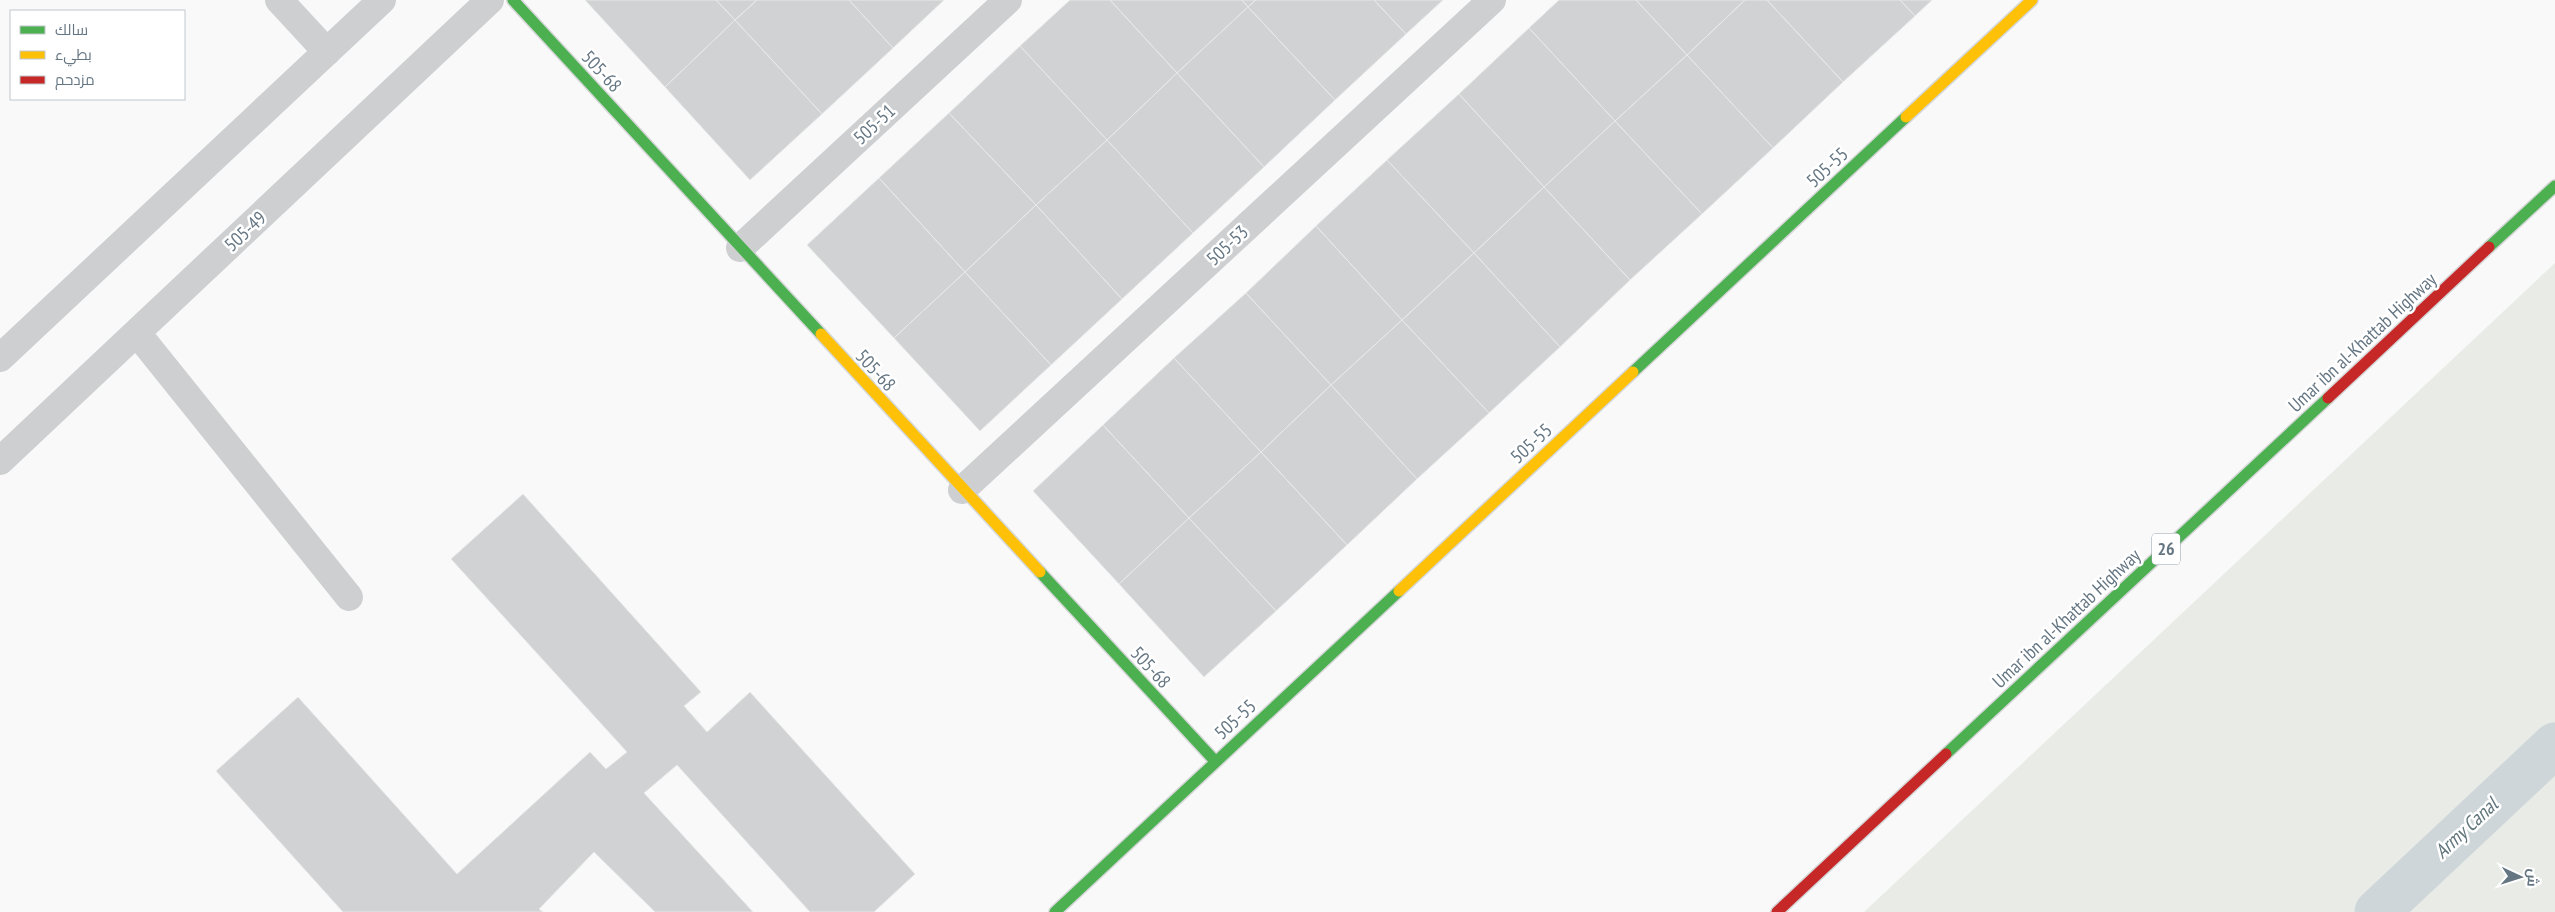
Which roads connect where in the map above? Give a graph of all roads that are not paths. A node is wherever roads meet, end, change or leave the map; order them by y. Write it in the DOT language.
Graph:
graph roads {
  1 [pos="279,0"];
  2 [pos="382,0"];
  3 [pos="490,0"];
  4 [pos="513,0"];
  5 [pos="1008,0"];
  6 [pos="1492,0"];
  7 [pos="2032,0"];
  8 [pos="327,52"];
  9 [pos="2555,186"];
  10 [pos="740,248"];
  11 [pos="137,333"];
  12 [pos="0,358"];
  13 [pos="0,461"];
  14 [pos="962,490"];
  15 [pos="349,597"];
  16 [pos="1215,761"];
  17 [pos="1055,912"];
  18 [pos="1777,912"];
  1 -- 8 [label="street"];
  2 -- 8 [label="street"];
  3 -- 11 [label="street, 505-49"];
  4 -- 10 [label="main road, 505-68"];
  5 -- 10 [label="street, 505-51"];
  6 -- 14 [label="street, 505-53"];
  7 -- 16 [label="main road, 505-55"];
  8 -- 12 [label="street"];
  9 -- 18 [label="main road, Umar ibn al-Khattab Highway / 26"];
  10 -- 14 [label="main road, 505-68"];
  11 -- 13 [label="street, 505-49"];
  11 -- 15 [label="street"];
  14 -- 16 [label="main road, 505-68"];
  16 -- 17 [label="main road, 505-55"];
}
